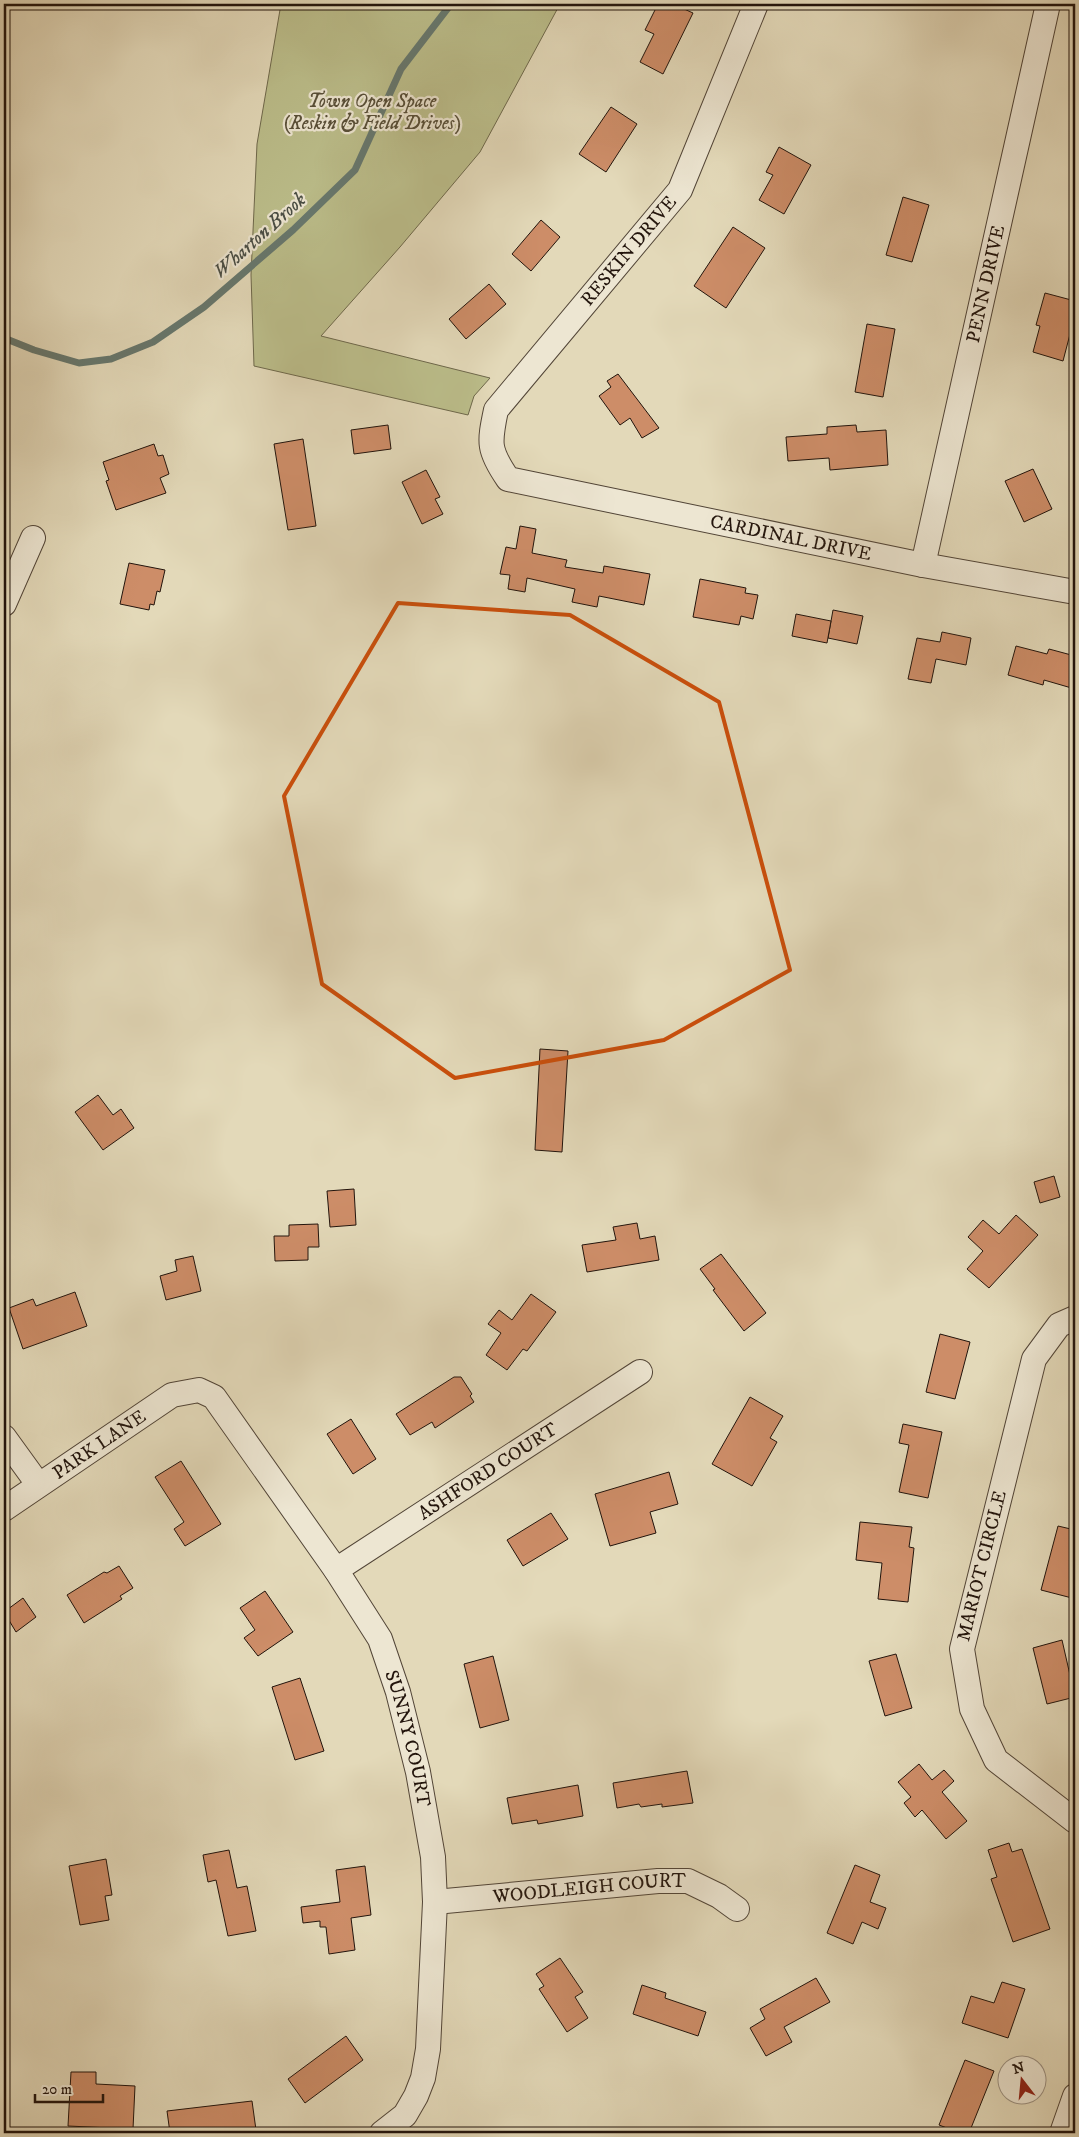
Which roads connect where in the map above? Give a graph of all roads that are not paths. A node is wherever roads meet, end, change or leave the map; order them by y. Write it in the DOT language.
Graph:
graph roads {
  1 [pos="756,4"];
  2 [pos="1048,4"];
  3 [pos="508,478"];
  4 [pos="32,538"];
  5 [pos="924,566"];
  6 [pos="1075,592"];
  7 [pos="4,604"];
  8 [pos="1075,1318"];
  9 [pos="640,1372"];
  10 [pos="199,1390"];
  11 [pos="4,1437"];
  12 [pos="38,1484"];
  13 [pos="4,1509"];
  14 [pos="336,1570"];
  15 [pos="1075,1821"];
  16 [pos="435,1902"];
  17 [pos="737,1909"];
  18 [pos="1075,2096"];
  19 [pos="382,2133"];
  20 [pos="1062,2133"];
  1 -- 3 [label="street, RESKIN DRIVE"];
  2 -- 5 [label="street, PENN DRIVE"];
  3 -- 5 [label="street, CARDINAL DRIVE"];
  4 -- 7 [label="street"];
  5 -- 6 [label="street, CARDINAL DRIVE"];
  8 -- 15 [label="street, MARIOT CIRCLE"];
  9 -- 14 [label="street, ASHFORD COURT"];
  10 -- 12 [label="street, PARK LANE"];
  10 -- 14 [label="street, SUNNY COURT"];
  11 -- 12 [label="street"];
  12 -- 13 [label="street, PARK LANE"];
  14 -- 16 [label="street, SUNNY COURT"];
  16 -- 17 [label="street, WOODLEIGH COURT"];
  16 -- 19 [label="street, SUNNY COURT"];
  18 -- 20 [label="street"];
}
